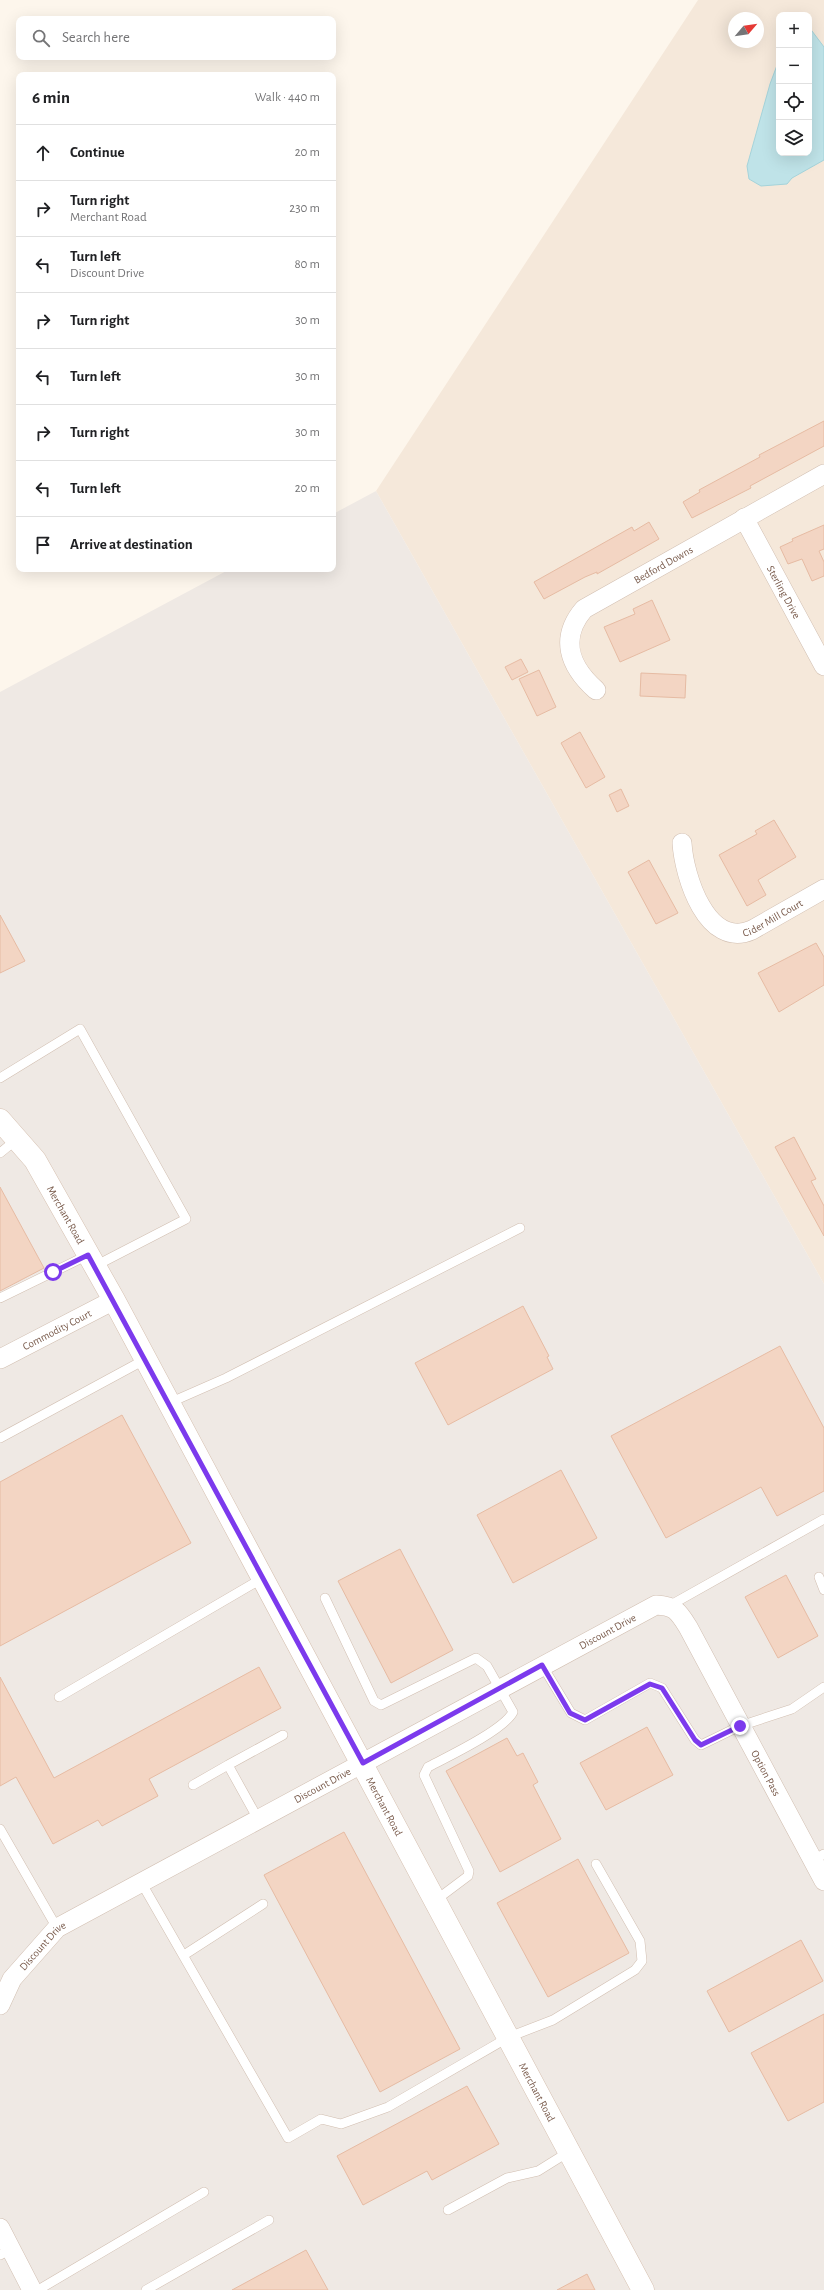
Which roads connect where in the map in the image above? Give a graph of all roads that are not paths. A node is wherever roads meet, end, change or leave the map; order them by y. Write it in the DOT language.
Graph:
graph roads {
  1 [pos="824,474"];
  2 [pos="744,518"];
  3 [pos="824,666"];
  4 [pos="596,690"];
  5 [pos="682,843"];
  6 [pos="824,889"];
  7 [pos="0,1078"];
  8 [pos="0,1120"];
  9 [pos="17,1140"];
  10 [pos="0,1153"];
  11 [pos="520,1228"];
  12 [pos="92,1260"];
  13 [pos="0,1298"];
  14 [pos="114,1300"];
  15 [pos="0,1359"];
  16 [pos="146,1359"];
  17 [pos="169,1403"];
  18 [pos="0,1438"];
  19 [pos="824,1519"];
  20 [pos="819,1577"];
  21 [pos="263,1578"];
  22 [pos="824,1590"];
  23 [pos="325,1598"];
  24 [pos="670,1606"];
  25 [pos="542,1665"];
  26 [pos="824,1687"];
  27 [pos="500,1688"];
  28 [pos="59,1697"];
  29 [pos="740,1726"];
  30 [pos="283,1735"];
  31 [pos="363,1763"];
  32 [pos="228,1765"];
  33 [pos="193,1785"];
  34 [pos="258,1819"];
  35 [pos="0,1828"];
  36 [pos="818,1857"];
  37 [pos="596,1864"];
  38 [pos="824,1881"];
  39 [pos="142,1882"];
  40 [pos="436,1900"];
  41 [pos="263,1904"];
  42 [pos="57,1928"];
  43 [pos="184,1955"];
  44 [pos="0,2004"];
  45 [pos="509,2037"];
  46 [pos="570,2151"];
  47 [pos="204,2192"];
  48 [pos="448,2210"];
  49 [pos="269,2220"];
  50 [pos="0,2228"];
  51 [pos="5,2252"];
  52 [pos="32,2290"];
  53 [pos="38,2290"];
  54 [pos="146,2290"];
  55 [pos="643,2290"];
  1 -- 2 [label="street, Bedford Downs"];
  2 -- 3 [label="street, Sterling Drive"];
  2 -- 4 [label="street, Bedford Downs"];
  5 -- 6 [label="street, Cider Mill Court"];
  7 -- 12 [label="lane"];
  8 -- 9 [label="street, Merchant Road"];
  9 -- 10 [label="lane"];
  9 -- 12 [label="street, Merchant Road"];
  11 -- 17 [label="lane"];
  12 -- 13 [label="lane"];
  12 -- 14 [label="street, Merchant Road"];
  14 -- 15 [label="street, Commodity Court"];
  14 -- 16 [label="street, Merchant Road"];
  16 -- 17 [label="street, Merchant Road"];
  16 -- 18 [label="lane"];
  17 -- 21 [label="street, Merchant Road"];
  19 -- 24 [label="lane"];
  20 -- 22 [label="lane"];
  21 -- 28 [label="lane"];
  21 -- 31 [label="street, Merchant Road"];
  23 -- 27 [label="lane"];
  24 -- 25 [label="street, Discount Drive"];
  24 -- 29 [label="street, Option Pass"];
  25 -- 27 [label="street, Discount Drive"];
  25 -- 29 [label="lane"];
  26 -- 29 [label="lane"];
  27 -- 31 [label="street, Discount Drive"];
  27 -- 40 [label="lane"];
  29 -- 36 [label="street, Option Pass"];
  30 -- 32 [label="lane"];
  31 -- 34 [label="street, Discount Drive"];
  31 -- 40 [label="street, Merchant Road"];
  32 -- 33 [label="lane"];
  32 -- 34 [label="lane"];
  34 -- 39 [label="street, Discount Drive"];
  35 -- 42 [label="lane"];
  36 -- 38 [label="street, Option Pass"];
  37 -- 45 [label="lane"];
  39 -- 42 [label="street, Discount Drive"];
  39 -- 43 [label="lane"];
  40 -- 45 [label="street, Merchant Road"];
  41 -- 43 [label="lane"];
  42 -- 44 [label="street, Discount Drive"];
  43 -- 45 [label="lane"];
  45 -- 46 [label="street, Merchant Road"];
  46 -- 48 [label="lane"];
  46 -- 55 [label="street, Merchant Road"];
  47 -- 53 [label="lane"];
  49 -- 54 [label="lane"];
  50 -- 51 [label="street"];
  51 -- 52 [label="street"];
}
